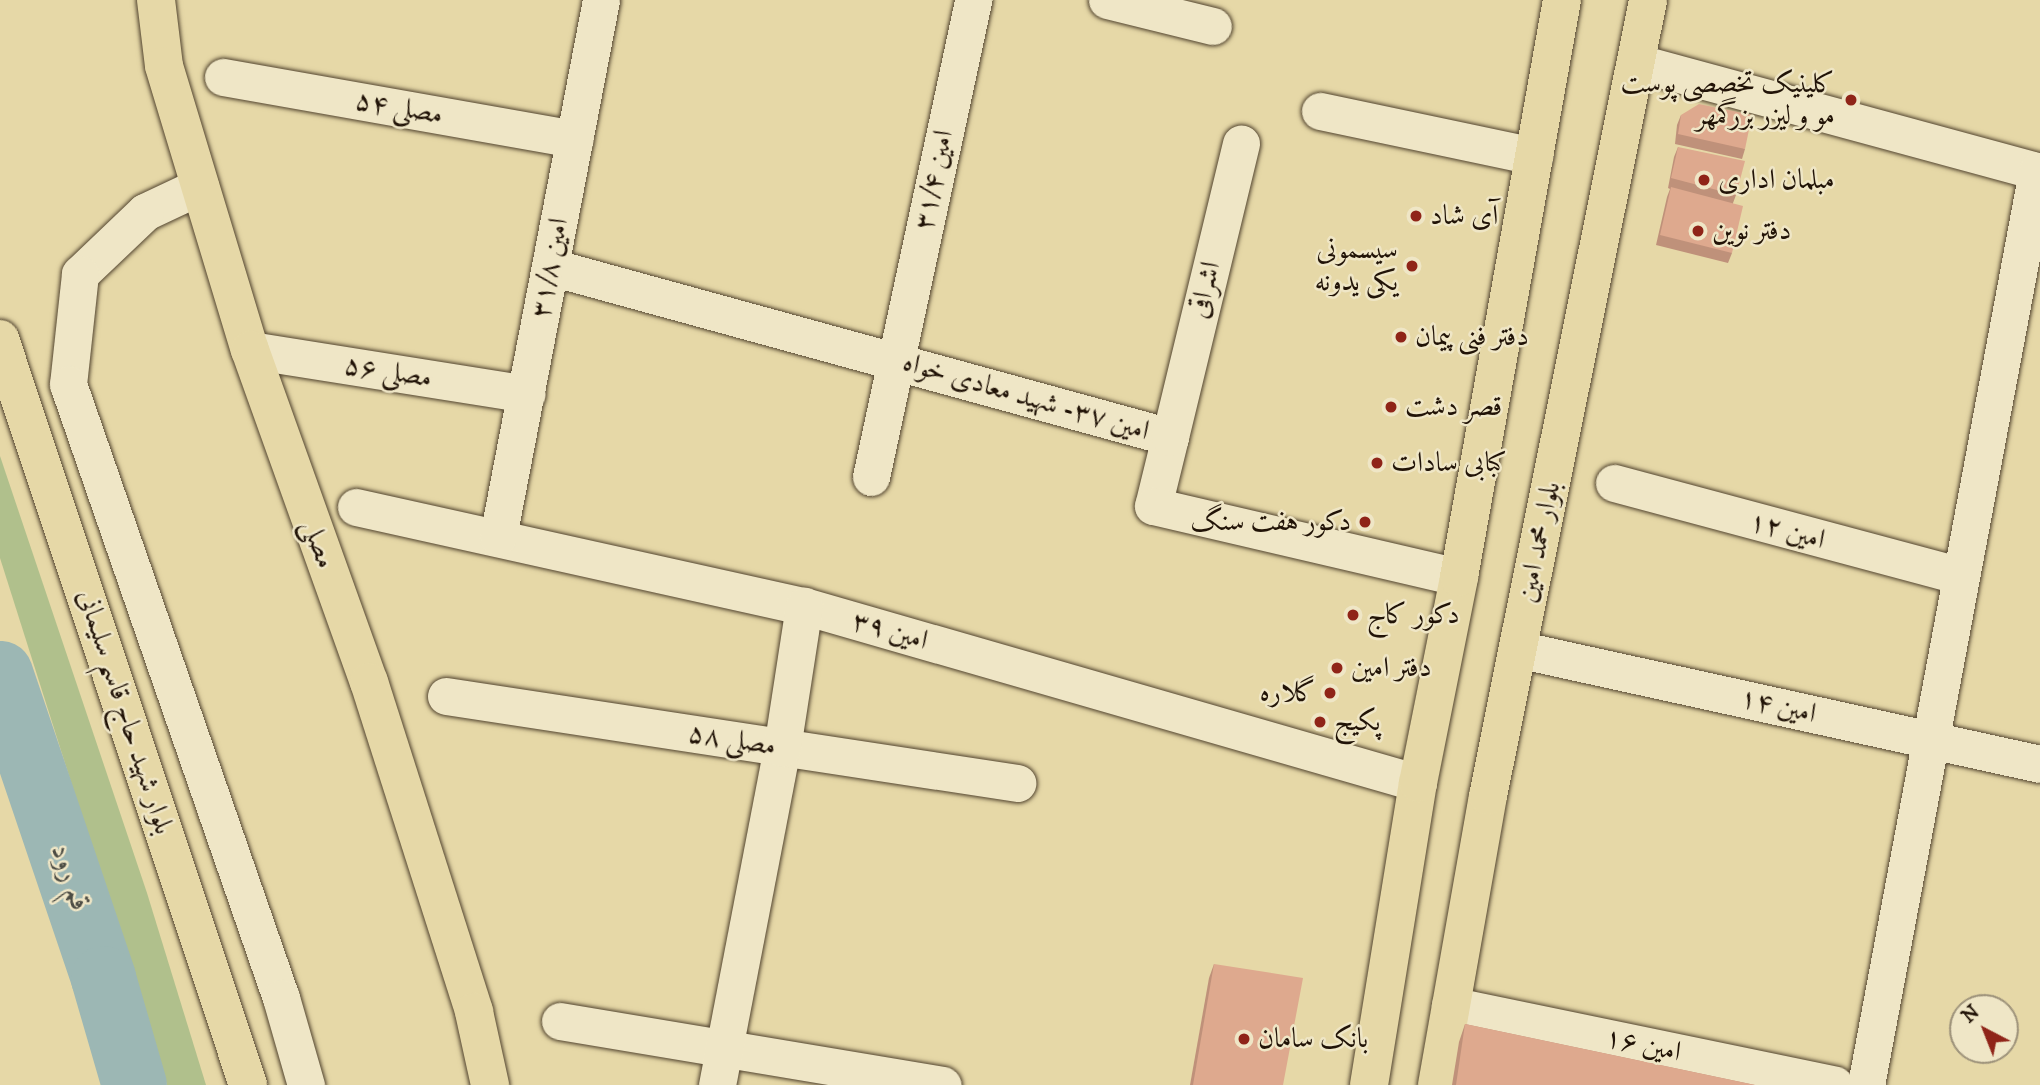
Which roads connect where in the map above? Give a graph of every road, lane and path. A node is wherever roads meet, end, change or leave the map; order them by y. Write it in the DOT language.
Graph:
graph roads {
  1 [pos="156,0"];
  2 [pos="601,0"];
  3 [pos="972,0"];
  4 [pos="1107,0"];
  5 [pos="1562,0"];
  6 [pos="1648,0"];
  7 [pos="1213,26"];
  8 [pos="1635,62"];
  9 [pos="223,77"];
  10 [pos="1320,111"];
  11 [pos="575,139"];
  12 [pos="1241,142"];
  13 [pos="1534,156"];
  14 [pos="2038,171"];
  15 [pos="200,186"];
  16 [pos="551,267"];
  17 [pos="0,339"];
  18 [pos="250,350"];
  19 [pos="896,361"];
  20 [pos="527,394"];
  21 [pos="1170,438"];
  22 [pos="871,477"];
  23 [pos="1614,483"];
  24 [pos="356,507"];
  25 [pos="498,537"];
  26 [pos="1961,576"];
  27 [pos="1459,577"];
  28 [pos="804,606"];
  29 [pos="1517,649"];
  30 [pos="446,696"];
  31 [pos="1931,740"];
  32 [pos="782,748"];
  33 [pos="2040,764"];
  34 [pos="1017,783"];
  35 [pos="1418,783"];
  36 [pos="1451,1005"];
  37 [pos="560,1021"];
  38 [pos="724,1049"];
  39 [pos="248,1085"];
  40 [pos="306,1085"];
  41 [pos="490,1085"];
  42 [pos="718,1085"];
  43 [pos="943,1085"];
  44 [pos="1369,1085"];
  45 [pos="1437,1085"];
  46 [pos="1835,1085"];
  47 [pos="1866,1085"];
  1 -- 15 [label="main road, مصلی"];
  2 -- 11 [label="street, امین ۳۱/۸"];
  3 -- 19 [label="street, امین ۳۱/۴"];
  4 -- 7 [label="street"];
  5 -- 13 [label="main road"];
  6 -- 8 [label="main road, بلوار محمد امین"];
  8 -- 14 [label="street"];
  8 -- 29 [label="main road, بلوار محمد امین"];
  9 -- 11 [label="street, مصلی ۵۴"];
  10 -- 13 [label="street"];
  11 -- 16 [label="street, امین ۳۱/۸"];
  12 -- 21 [label="street, اشراقی"];
  13 -- 27 [label="main road"];
  14 -- 26 [label="street"];
  15 -- 18 [label="main road, مصلی"];
  15 -- 40 [label="street"];
  16 -- 19 [label="street, امین ۳۷- شهید معادی خواه"];
  16 -- 20 [label="street, امین ۳۱/۸"];
  17 -- 39 [label="main road, بلوار شهید حاج قاسم سلیمانی"];
  18 -- 20 [label="street, مصلی ۵۶"];
  18 -- 41 [label="main road, مصلی"];
  19 -- 21 [label="street, امین ۳۷- شهید معادی خواه"];
  19 -- 22 [label="street, امین ۳۱/۴"];
  20 -- 25 [label="street, امین ۳۱/۸"];
  21 -- 27 [label="street, امین ۳۷- شهید معادی خواه"];
  23 -- 26 [label="street, امین ۱۲"];
  24 -- 25 [label="street, امین ۳۹"];
  25 -- 28 [label="street, امین ۳۹"];
  26 -- 31 [label="street"];
  27 -- 35 [label="main road"];
  28 -- 32 [label="street"];
  28 -- 35 [label="street, امین ۳۹"];
  29 -- 31 [label="street, امین ۱۴"];
  29 -- 36 [label="main road, بلوار محمد امین"];
  30 -- 32 [label="street, مصلی ۵۸"];
  31 -- 33 [label="street, امین ۱۴"];
  31 -- 47 [label="street"];
  32 -- 34 [label="street, مصلی ۵۸"];
  32 -- 38 [label="street"];
  35 -- 44 [label="main road"];
  36 -- 45 [label="main road, بلوار محمد امین"];
  36 -- 46 [label="street, امین ۱۶"];
  37 -- 38 [label="street"];
  38 -- 42 [label="street"];
  38 -- 43 [label="street"];
}
